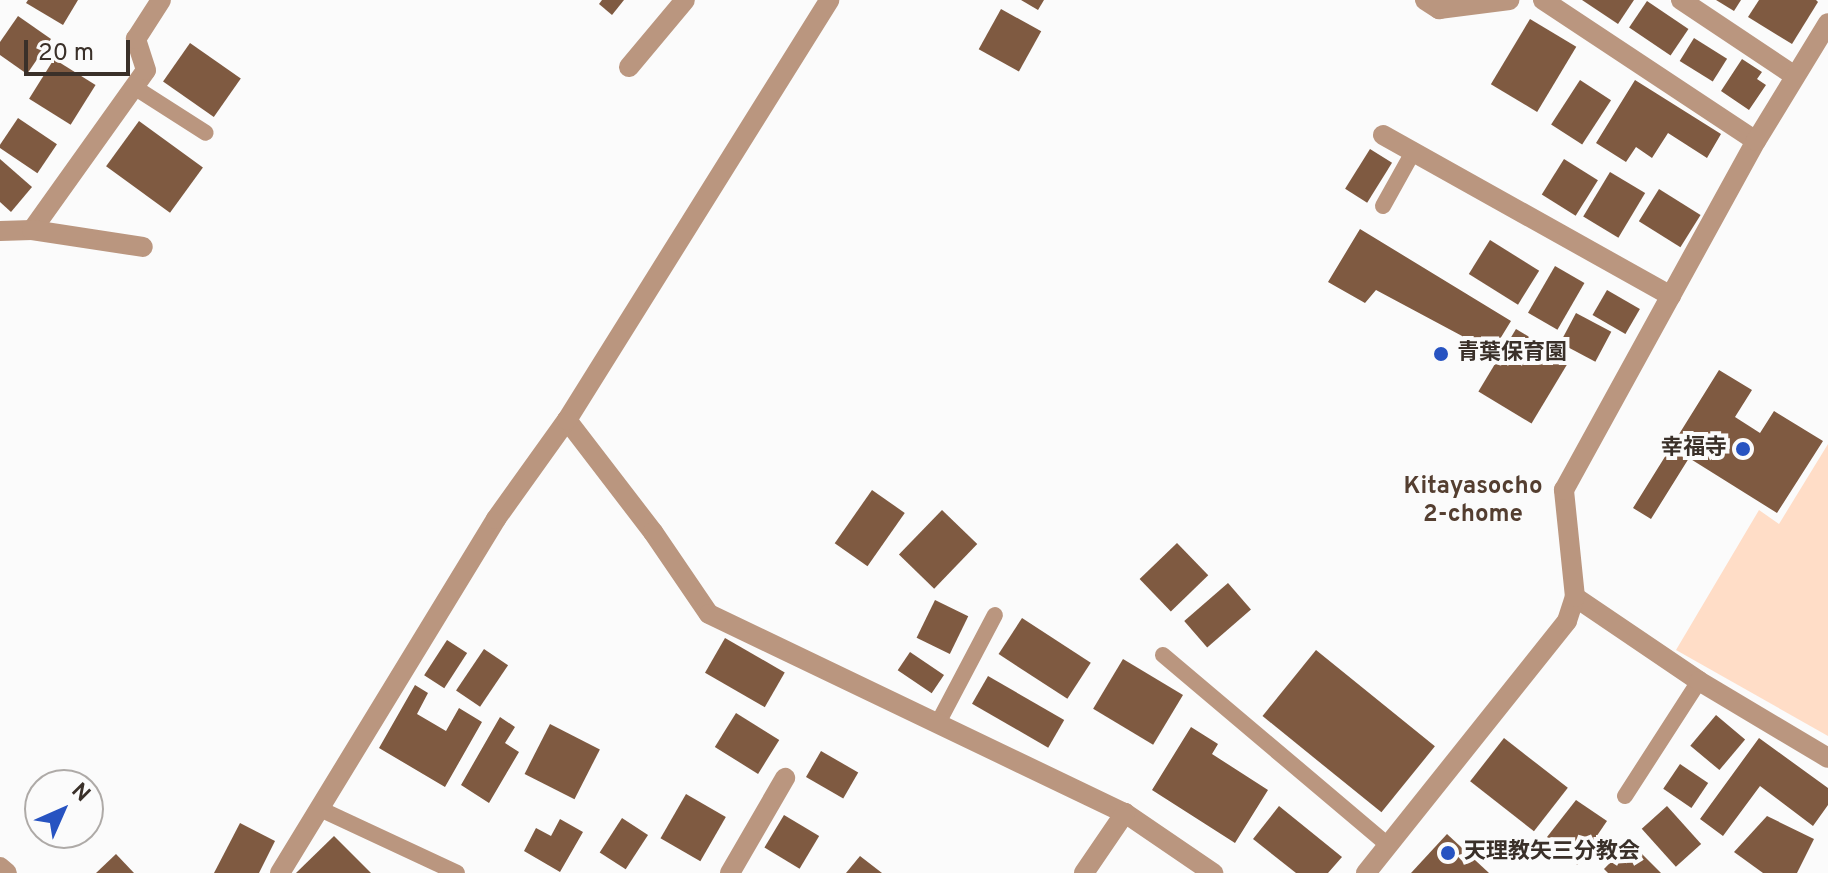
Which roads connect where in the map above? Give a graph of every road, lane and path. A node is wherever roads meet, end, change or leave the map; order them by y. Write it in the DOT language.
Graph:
graph roads {
  1 [pos="161,0"];
  2 [pos="685,0"];
  3 [pos="829,0"];
  4 [pos="1425,0"];
  5 [pos="1509,0"];
  6 [pos="1543,0"];
  7 [pos="1681,0"];
  8 [pos="1828,23"];
  9 [pos="629,67"];
  10 [pos="1795,76"];
  11 [pos="134,87"];
  12 [pos="206,133"];
  13 [pos="1383,135"];
  14 [pos="1756,141"];
  15 [pos="1413,152"];
  16 [pos="1383,206"];
  17 [pos="32,230"];
  18 [pos="0,231"];
  19 [pos="143,247"];
  20 [pos="1671,296"];
  21 [pos="567,420"];
  22 [pos="1575,597"];
  23 [pos="995,615"];
  24 [pos="1163,655"];
  25 [pos="1699,681"];
  26 [pos="938,723"];
  27 [pos="1828,758"];
  28 [pos="785,778"];
  29 [pos="1625,796"];
  30 [pos="320,809"];
  31 [pos="1125,813"];
  32 [pos="1388,845"];
  33 [pos="0,867"];
  34 [pos="7,873"];
  35 [pos="280,873"];
  36 [pos="457,873"];
  37 [pos="730,873"];
  38 [pos="1084,873"];
  39 [pos="1213,873"];
  40 [pos="1366,873"];
  1 -- 11 [label="street"];
  2 -- 9 [label="street"];
  3 -- 21 [label="street"];
  4 -- 5 [label="street"];
  6 -- 14 [label="street"];
  7 -- 10 [label="street"];
  8 -- 10 [label="street"];
  10 -- 14 [label="street"];
  11 -- 12 [label="lane"];
  11 -- 17 [label="street"];
  13 -- 15 [label="street"];
  14 -- 20 [label="street"];
  15 -- 16 [label="lane"];
  15 -- 20 [label="street"];
  17 -- 18 [label="street"];
  17 -- 19 [label="street"];
  20 -- 22 [label="street"];
  21 -- 26 [label="street"];
  21 -- 30 [label="street"];
  22 -- 25 [label="street"];
  22 -- 32 [label="street"];
  23 -- 26 [label="lane"];
  24 -- 32 [label="lane"];
  25 -- 27 [label="street"];
  25 -- 29 [label="lane"];
  26 -- 31 [label="street"];
  28 -- 37 [label="street"];
  30 -- 35 [label="street"];
  30 -- 36 [label="lane"];
  31 -- 38 [label="street"];
  31 -- 39 [label="street"];
  32 -- 40 [label="street"];
  33 -- 34 [label="street"];
}
